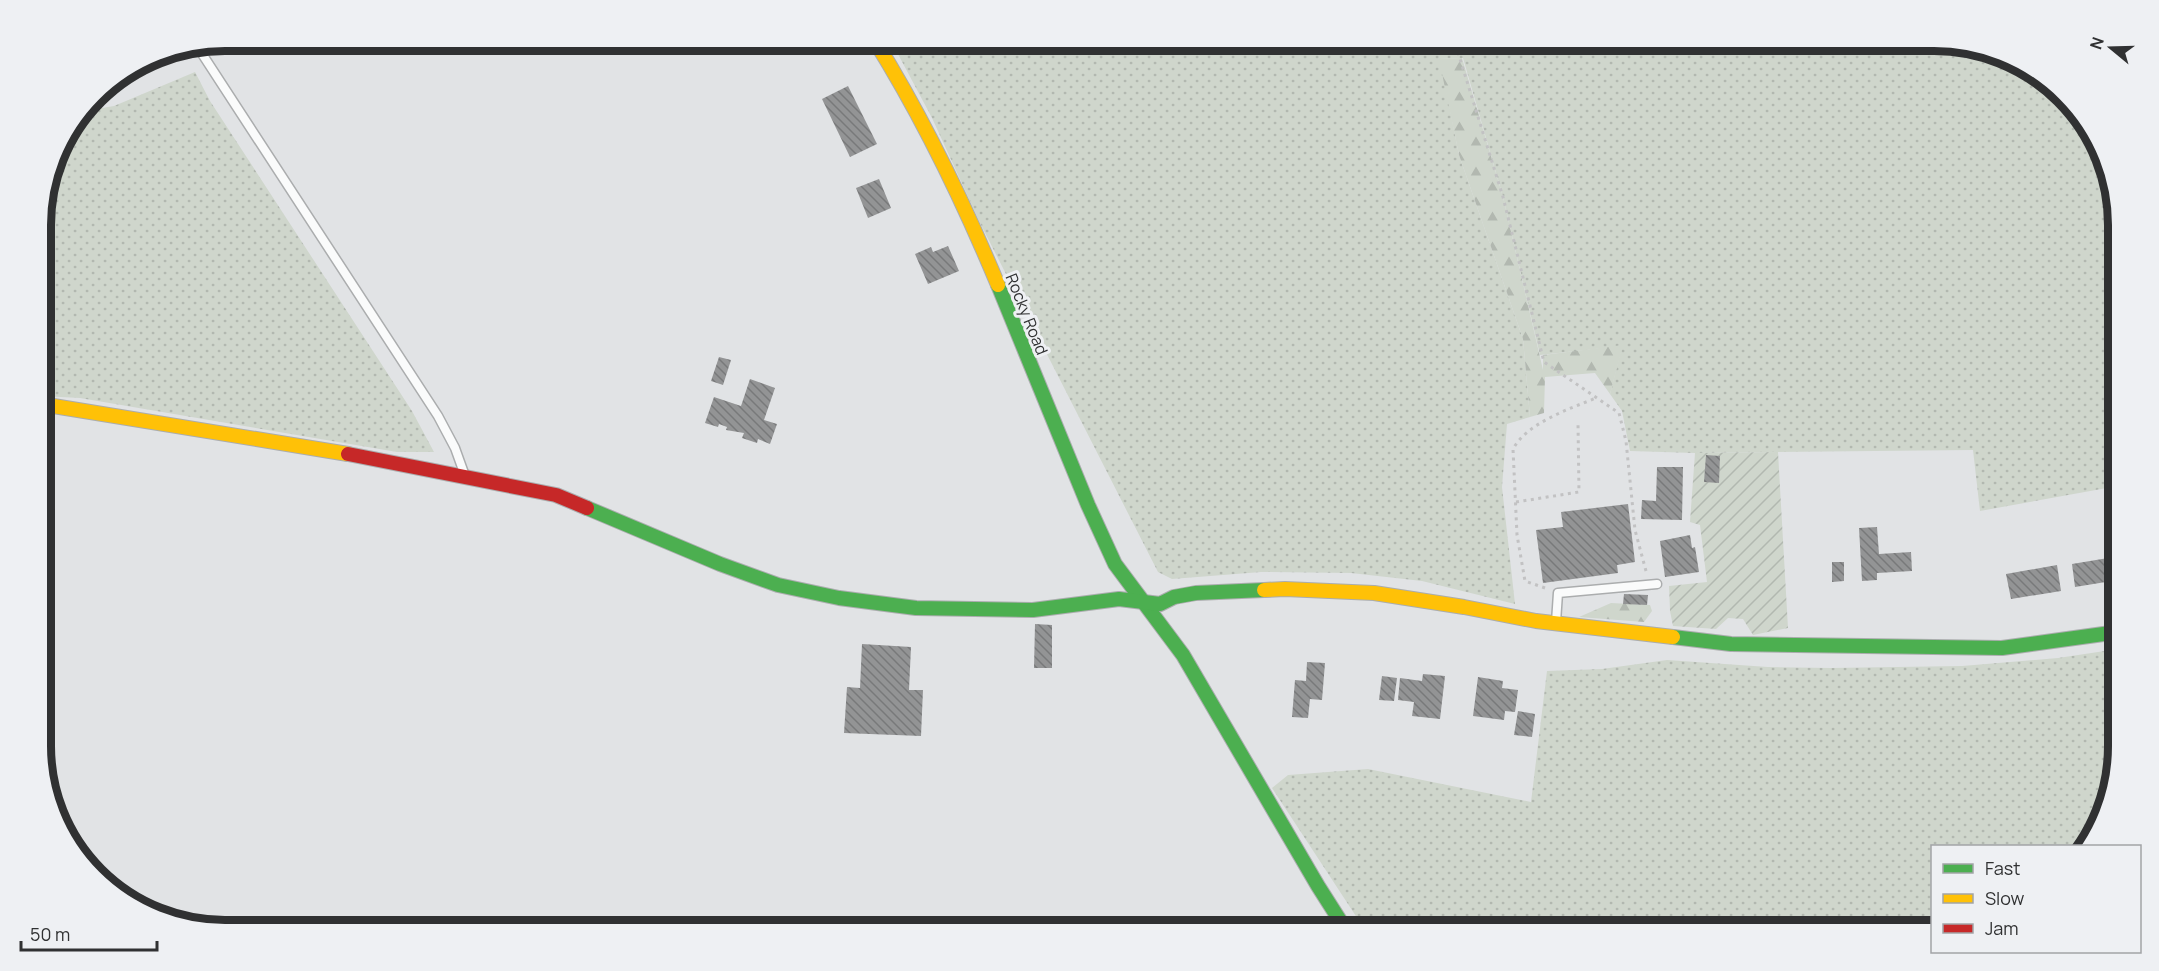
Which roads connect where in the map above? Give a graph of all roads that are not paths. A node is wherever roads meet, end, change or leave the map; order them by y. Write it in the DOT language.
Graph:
graph roads {
  1 [pos="882,51"];
  2 [pos="201,53"];
  3 [pos="51,406"];
  4 [pos="465,476"];
  5 [pos="1653,584"];
  6 [pos="1142,602"];
  7 [pos="1556,623"];
  8 [pos="2108,633"];
  9 [pos="1340,920"];
  1 -- 6 [label="street, Rocky Road"];
  2 -- 4 [label="lane"];
  3 -- 4 [label="street"];
  4 -- 6 [label="street"];
  5 -- 7 [label="lane"];
  6 -- 7 [label="street"];
  6 -- 9 [label="street, Rocky Road"];
  7 -- 8 [label="street"];
}
